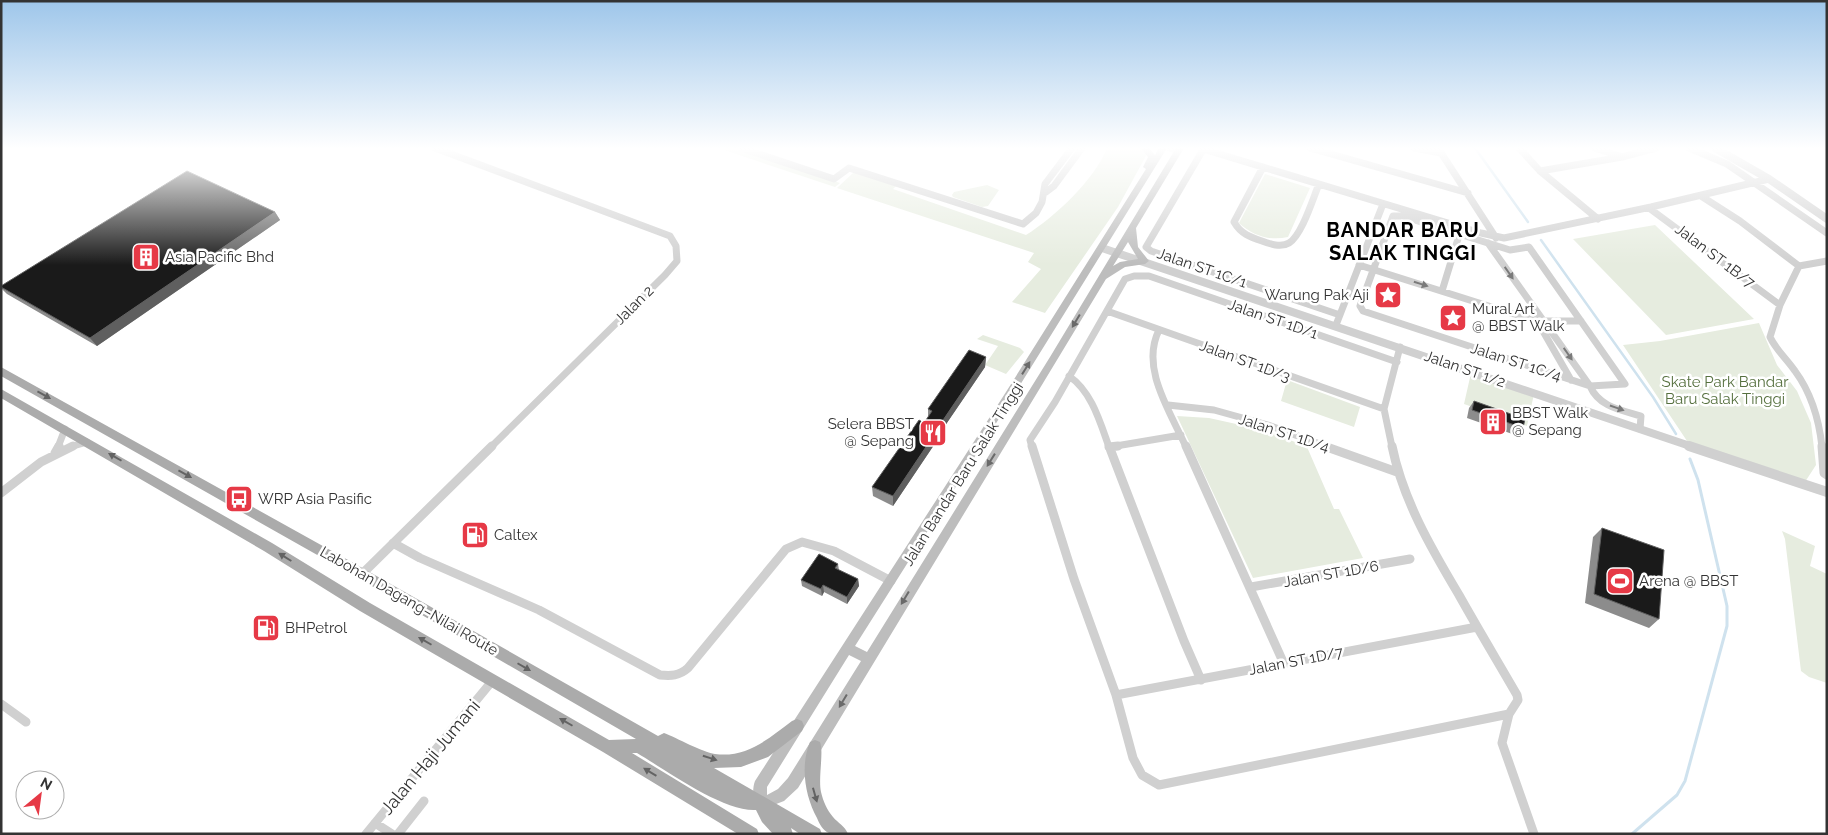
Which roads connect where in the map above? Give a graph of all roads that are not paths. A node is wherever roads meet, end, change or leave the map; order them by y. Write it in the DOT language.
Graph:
graph roads {
  1 [pos="539,187"];
  2 [pos="909,187"];
  3 [pos="1046,187"];
  4 [pos="1053,187"];
  5 [pos="1138,187"];
  6 [pos="1139,187"];
  7 [pos="1154,187"];
  8 [pos="1181,187"];
  9 [pos="1252,187"];
  10 [pos="1318,187"];
  11 [pos="1328,187"];
  12 [pos="1444,187"];
  13 [pos="1464,187"];
  14 [pos="1559,187"];
  15 [pos="1741,187"];
  16 [pos="1758,187"];
  17 [pos="1781,187"];
  18 [pos="1046,192"];
  19 [pos="1135,193"];
  20 [pos="1468,194"];
  21 [pos="1701,196"];
  22 [pos="1383,204"];
  23 [pos="1649,208"];
  24 [pos="1827,218"];
  25 [pos="1598,219"];
  26 [pos="1133,223"];
  27 [pos="1460,230"];
  28 [pos="1481,233"];
  29 [pos="1827,233"];
  30 [pos="1496,238"];
  31 [pos="1488,243"];
  32 [pos="1102,248"];
  33 [pos="1117,252"];
  34 [pos="1145,261"];
  35 [pos="1827,261"];
  36 [pos="1359,265"];
  37 [pos="1799,266"];
  38 [pos="1374,269"];
  39 [pos="1101,279"];
  40 [pos="1442,291"];
  41 [pos="1780,305"];
  42 [pos="1107,311"];
  43 [pos="1340,314"];
  44 [pos="1537,318"];
  45 [pos="1581,321"];
  46 [pos="1545,322"];
  47 [pos="1336,326"];
  48 [pos="1159,330"];
  49 [pos="1400,347"];
  50 [pos="1397,362"];
  51 [pos="1,371"];
  52 [pos="1069,376"];
  53 [pos="1571,380"];
  54 [pos="1590,386"];
  55 [pos="1,393"];
  56 [pos="1168,405"];
  57 [pos="1384,409"];
  58 [pos="1823,423"];
  59 [pos="65,429"];
  60 [pos="1640,429"];
  61 [pos="1182,435"];
  62 [pos="87,442"];
  63 [pos="1109,447"];
  64 [pos="55,453"];
  65 [pos="1398,472"];
  66 [pos="1825,474"];
  67 [pos="1827,492"];
  68 [pos="1,493"];
  69 [pos="393,543"];
  70 [pos="1410,559"];
  71 [pos="362,574"];
  72 [pos="892,581"];
  73 [pos="1251,587"];
  74 [pos="1477,627"];
  75 [pos="848,648"];
  76 [pos="868,659"];
  77 [pos="1284,664"];
  78 [pos="493,680"];
  79 [pos="1201,680"];
  80 [pos="1116,695"];
  81 [pos="1,704"];
  82 [pos="1509,714"];
  83 [pos="26,722"];
  84 [pos="797,726"];
  85 [pos="632,728"];
  86 [pos="608,747"];
  87 [pos="815,747"];
  88 [pos="424,801"];
  89 [pos="761,803"];
  90 [pos="375,823"];
  91 [pos="366,834"];
  92 [pos="392,834"];
  93 [pos="398,834"];
  94 [pos="752,834"];
  95 [pos="786,834"];
  96 [pos="815,834"];
  97 [pos="841,834"];
  98 [pos="1534,834"];
  1 -- 69 [label="street, Jalan 2"];
  2 -- 18 [label="street"];
  3 -- 18 [label="street"];
  4 -- 18 [label="street"];
  5 -- 19 [label="main road"];
  6 -- 19 [label="main road"];
  7 -- 26 [label="main road, Jalan Bandar Baru Salak Tinggi"];
  8 -- 43 [label="street, Jalan ST 1C/1"];
  9 -- 10 [label="street"];
  11 -- 22 [label="street"];
  12 -- 20 [label="street"];
  13 -- 20 [label="street"];
  14 -- 25 [label="street"];
  15 -- 21 [label="street"];
  16 -- 29 [label="street"];
  17 -- 24 [label="street"];
  19 -- 32 [label="main road"];
  20 -- 30 [label="street"];
  21 -- 23 [label="street"];
  21 -- 37 [label="street"];
  22 -- 27 [label="street"];
  22 -- 36 [label="street"];
  23 -- 25 [label="street"];
  23 -- 41 [label="street, Jalan ST 1B/7"];
  25 -- 30 [label="street"];
  26 -- 33 [label="main road, Jalan Bandar Baru Salak Tinggi"];
  26 -- 34 [label="main road"];
  27 -- 28 [label="street"];
  27 -- 31 [label="street"];
  27 -- 38 [label="street"];
  27 -- 40 [label="street"];
  28 -- 30 [label="street"];
  28 -- 31 [label="street"];
  31 -- 44 [label="street, one-way"];
  31 -- 45 [label="street"];
  32 -- 33 [label="street, Jalan ST 1/2"];
  72 -- 32 [label="main road, one-way"];
  33 -- 34 [label="street, Jalan ST 1/2"];
  33 -- 39 [label="main road, Jalan Bandar Baru Salak Tinggi"];
  34 -- 39 [label="main road"];
  34 -- 47 [label="street, Jalan ST 1/2"];
  35 -- 37 [label="street"];
  36 -- 38 [label="street"];
  36 -- 43 [label="street"];
  37 -- 41 [label="street"];
  38 -- 40 [label="street, one-way"];
  38 -- 53 [label="street, Jalan ST 1C/4"];
  39 -- 76 [label="main road, Jalan Bandar Baru Salak Tinggi, one-way"];
  40 -- 44 [label="street"];
  41 -- 58 [label="street"];
  42 -- 48 [label="street, Jalan ST 1D/3"];
  42 -- 50 [label="street, Jalan ST 1D/1"];
  42 -- 52 [label="street"];
  43 -- 47 [label="street"];
  44 -- 46 [label="street"];
  44 -- 53 [label="street"];
  45 -- 46 [label="street"];
  45 -- 54 [label="street"];
  46 -- 54 [label="street, one-way"];
  47 -- 49 [label="street, Jalan ST 1/2"];
  48 -- 56 [label="street"];
  48 -- 57 [label="street, Jalan ST 1D/3"];
  49 -- 50 [label="street"];
  49 -- 60 [label="street, Jalan ST 1/2"];
  50 -- 57 [label="street"];
  51 -- 71 [label="main road, Labohan Dagang–Nilai Route, one-way"];
  52 -- 63 [label="street"];
  52 -- 80 [label="street"];
  53 -- 54 [label="street, Jalan ST 1C/4"];
  54 -- 60 [label="street, one-way"];
  55 -- 59 [label="main road, Labohan Dagang–Nilai Route"];
  56 -- 61 [label="street"];
  56 -- 65 [label="street, Jalan ST 1D/4"];
  57 -- 65 [label="street"];
  58 -- 66 [label="street"];
  59 -- 62 [label="main road, Labohan Dagang–Nilai Route"];
  59 -- 64 [label="street"];
  60 -- 67 [label="street, Jalan ST 1/2"];
  61 -- 63 [label="street"];
  61 -- 73 [label="street"];
  62 -- 64 [label="street"];
  78 -- 62 [label="main road, Labohan Dagang–Nilai Route, one-way"];
  63 -- 79 [label="street"];
  64 -- 68 [label="street"];
  65 -- 74 [label="street"];
  69 -- 71 [label="street"];
  69 -- 72 [label="street"];
  70 -- 73 [label="street, Jalan ST 1D/6"];
  71 -- 85 [label="main road, Labohan Dagang–Nilai Route, one-way"];
  72 -- 75 [label="main road"];
  73 -- 77 [label="street"];
  74 -- 77 [label="street, Jalan ST 1D/7"];
  74 -- 82 [label="street"];
  75 -- 76 [label="main road"];
  75 -- 84 [label="main road"];
  76 -- 87 [label="main road, Jalan Bandar Baru Salak Tinggi, one-way"];
  77 -- 79 [label="street, Jalan ST 1D/7"];
  86 -- 78 [label="main road, Labohan Dagang–Nilai Route, one-way"];
  78 -- 90 [label="street, Jalan Haji Jumani"];
  79 -- 80 [label="street, Jalan ST 1D/7"];
  80 -- 82 [label="street"];
  81 -- 83 [label="street"];
  82 -- 98 [label="street"];
  85 -- 84 [label="main road, one-way"];
  84 -- 89 [label="main road"];
  85 -- 89 [label="main road, Labohan Dagang–Nilai Route"];
  86 -- 89 [label="main road"];
  94 -- 86 [label="main road, Labohan Dagang–Nilai Route, one-way"];
  87 -- 89 [label="main road, Jalan Bandar Baru Salak Tinggi"];
  87 -- 97 [label="main road, one-way"];
  88 -- 93 [label="street"];
  89 -- 95 [label="main road"];
  89 -- 96 [label="main road, Labohan Dagang–Nilai Route"];
  90 -- 91 [label="street, Jalan Haji Jumani"];
  90 -- 92 [label="street"];
}
